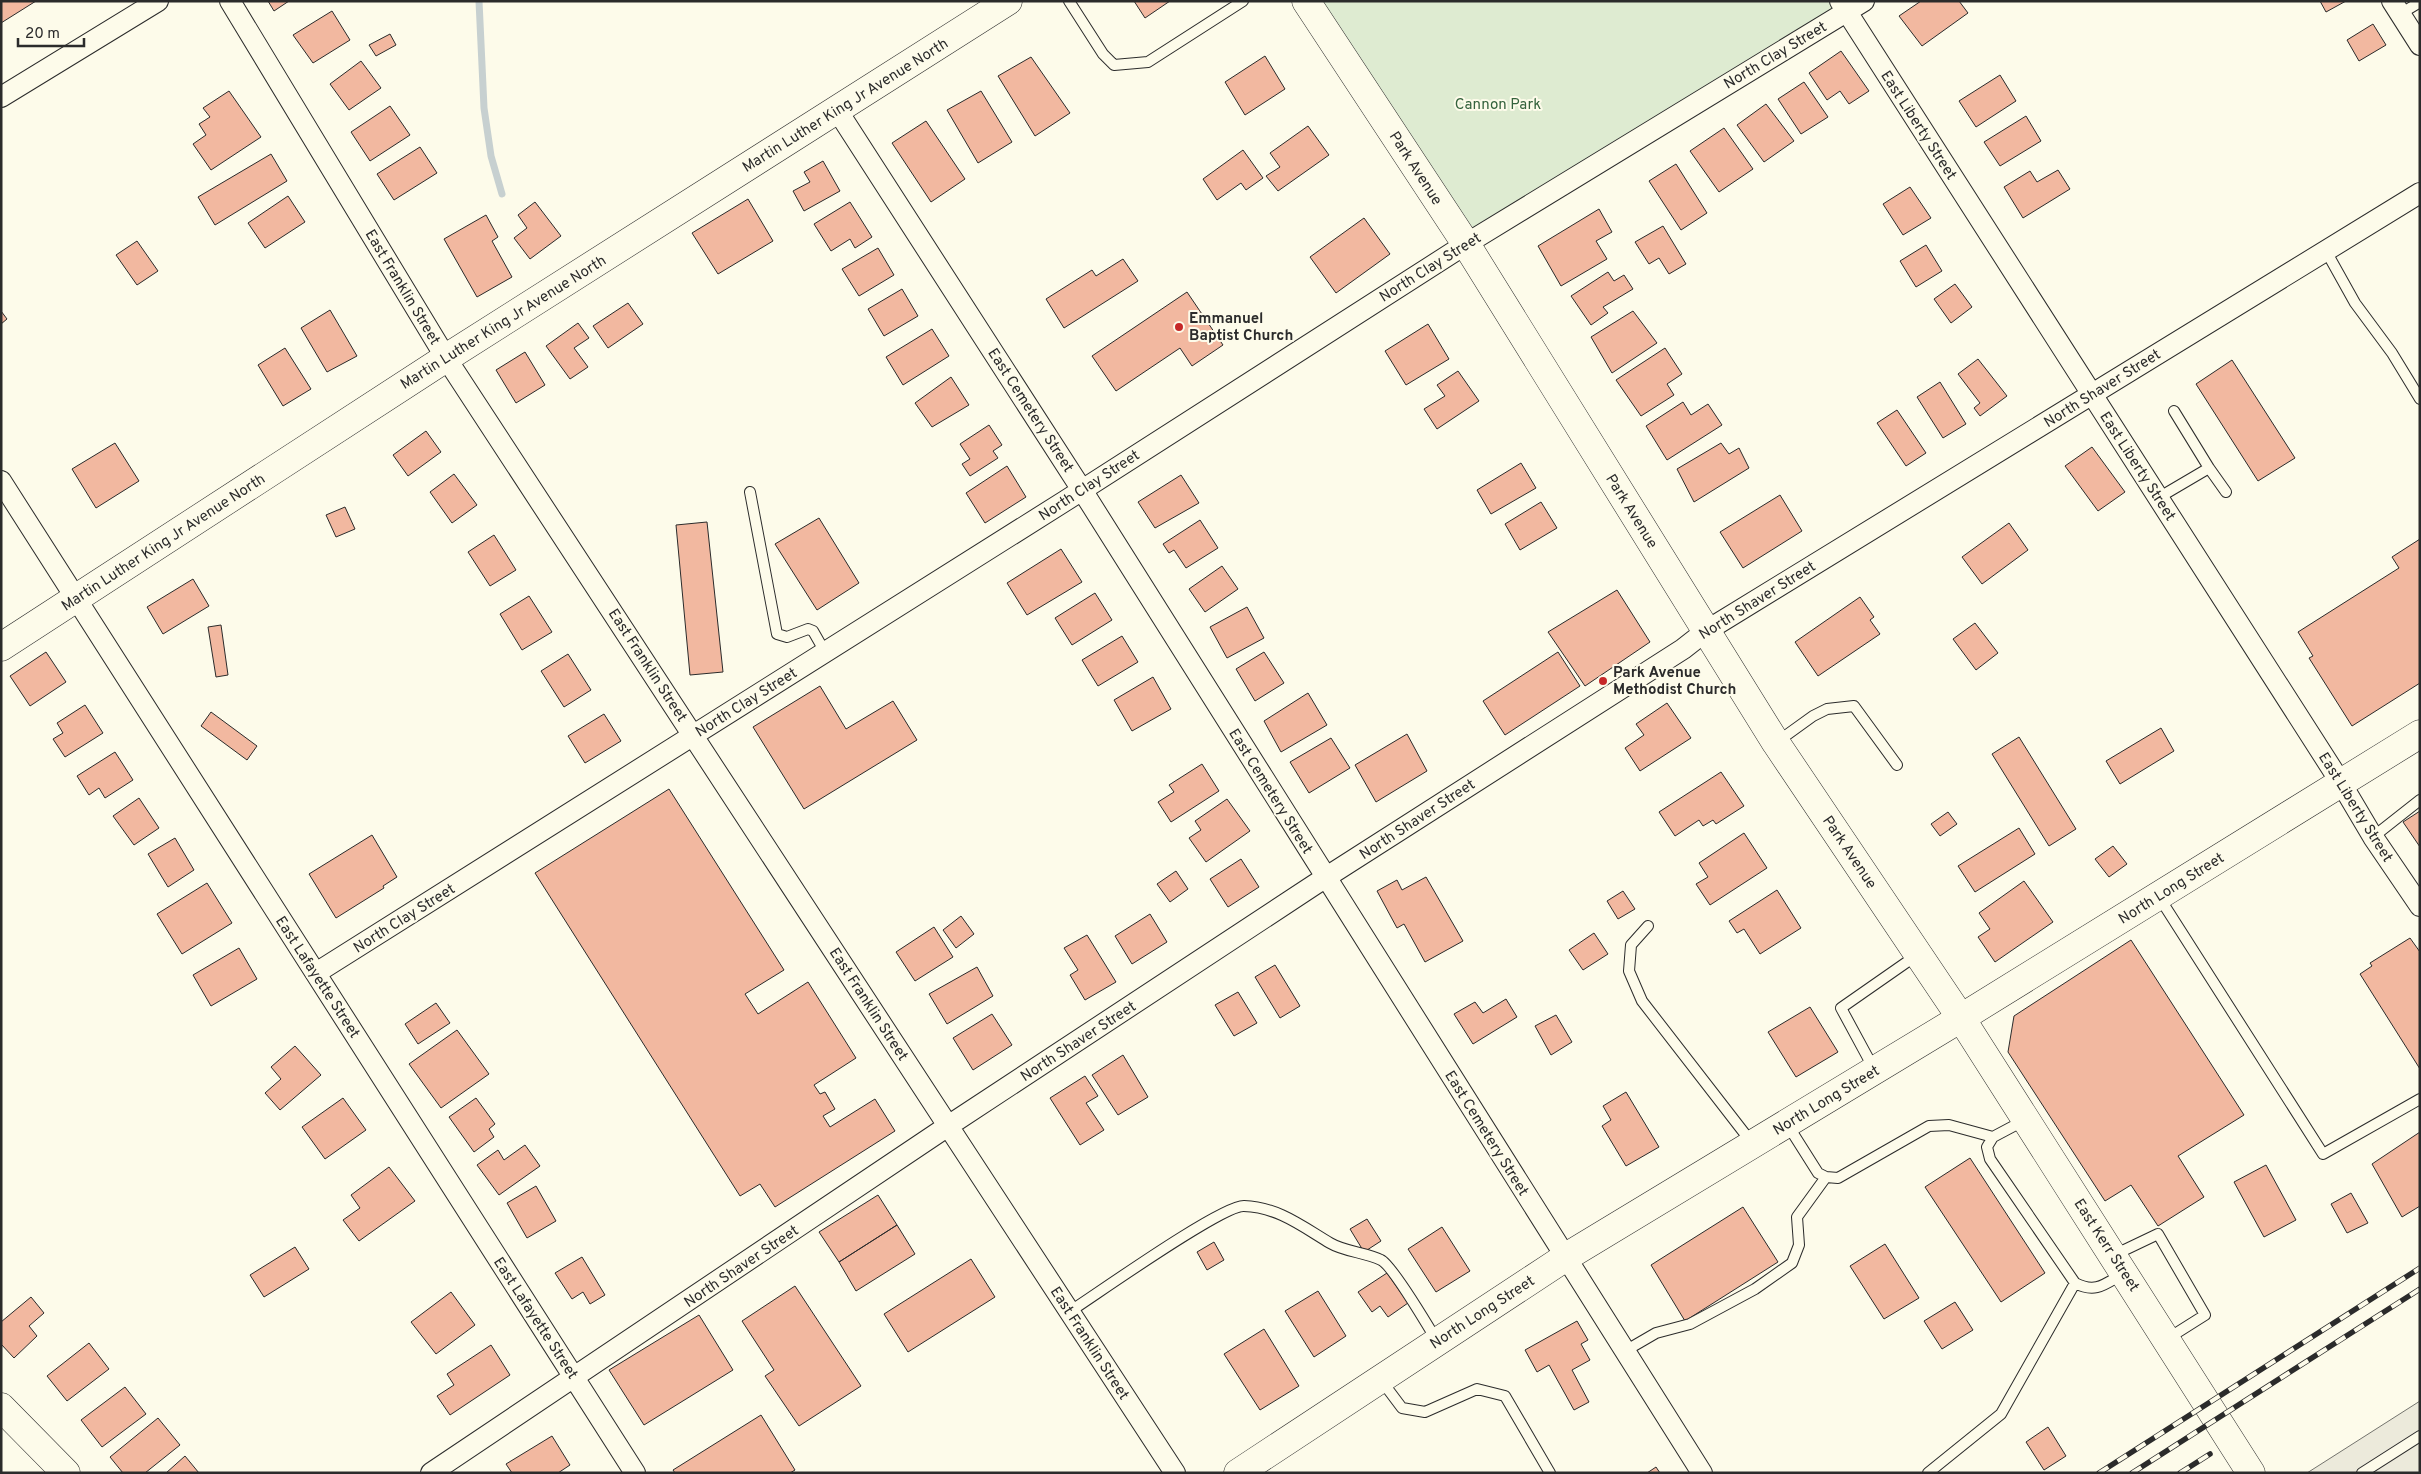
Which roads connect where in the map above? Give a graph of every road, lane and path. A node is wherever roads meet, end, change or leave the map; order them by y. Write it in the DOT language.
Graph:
graph roads {
  1 [pos="158,1"];
  2 [pos="230,1"];
  3 [pos="1008,1"];
  4 [pos="1069,1"];
  5 [pos="1243,1"];
  6 [pos="1306,1"];
  7 [pos="1864,1"];
  8 [pos="2420,2"];
  9 [pos="1843,7"];
  10 [pos="2396,8"];
  11 [pos="2420,45"];
  12 [pos="1,97"];
  13 [pos="837,110"];
  14 [pos="2420,193"];
  15 [pos="1466,244"];
  16 [pos="2326,251"];
  17 [pos="446,358"];
  18 [pos="2091,395"];
  19 [pos="2420,399"];
  20 [pos="2174,411"];
  21 [pos="2209,468"];
  22 [pos="1,481"];
  23 [pos="1082,490"];
  24 [pos="750,492"];
  25 [pos="2226,492"];
  26 [pos="2158,498"];
  27 [pos="77,599"];
  28 [pos="1706,631"];
  29 [pos="1,647"];
  30 [pos="825,652"];
  31 [pos="694,734"];
  32 [pos="2420,734"];
  33 [pos="1776,743"];
  34 [pos="1896,764"];
  35 [pos="2341,783"];
  36 [pos="2420,800"];
  37 [pos="2373,837"];
  38 [pos="1325,878"];
  39 [pos="2158,896"];
  40 [pos="2420,906"];
  41 [pos="1648,926"];
  42 [pos="1919,954"];
  43 [pos="316,973"];
  44 [pos="1961,1018"];
  45 [pos="1875,1070"];
  46 [pos="2420,1099"];
  47 [pos="2026,1119"];
  48 [pos="1787,1124"];
  49 [pos="948,1126"];
  50 [pos="1993,1137"];
  51 [pos="1753,1144"];
  52 [pos="1826,1177"];
  53 [pos="1566,1257"];
  54 [pos="2119,1264"];
  55 [pos="2074,1283"];
  56 [pos="1069,1312"];
  57 [pos="2167,1339"];
  58 [pos="1438,1341"];
  59 [pos="1625,1351"];
  60 [pos="574,1378"];
  61 [pos="1380,1379"];
  62 [pos="1,1407"];
  63 [pos="2420,1436"];
  64 [pos="66,1473"];
  65 [pos="431,1473"];
  66 [pos="634,1473"];
  67 [pos="1175,1473"];
  68 [pos="1238,1473"];
  69 [pos="1550,1473"];
  70 [pos="1702,1473"];
  71 [pos="1928,1473"];
  72 [pos="2251,1473"];
  73 [pos="2362,1473"];
  1 -- 12 [label="street"];
  2 -- 17 [label="street, East Franklin Street"];
  3 -- 13 [label="street, Martin Luther King Jr Avenue North"];
  4 -- 5 [label="lane"];
  6 -- 15 [label="street, Park Avenue"];
  7 -- 9 [label="street, North Clay Street"];
  8 -- 10 [label="lane"];
  9 -- 15 [label="street, North Clay Street"];
  9 -- 18 [label="street, East Liberty Street"];
  10 -- 11 [label="street"];
  13 -- 17 [label="street, Martin Luther King Jr Avenue North"];
  13 -- 23 [label="street, East Cemetery Street"];
  14 -- 16 [label="street, North Shaver Street"];
  15 -- 23 [label="street, North Clay Street"];
  15 -- 28 [label="street, Park Avenue"];
  16 -- 18 [label="street, North Shaver Street"];
  16 -- 19 [label="lane"];
  17 -- 27 [label="street, Martin Luther King Jr Avenue North"];
  17 -- 31 [label="street, East Franklin Street"];
  18 -- 26 [label="street, East Liberty Street"];
  18 -- 28 [label="street, North Shaver Street"];
  20 -- 21 [label="lane"];
  21 -- 25 [label="lane"];
  21 -- 26 [label="lane"];
  22 -- 27 [label="street, East Lafayette Street"];
  23 -- 30 [label="street, North Clay Street"];
  23 -- 38 [label="street, East Cemetery Street"];
  24 -- 30 [label="lane"];
  26 -- 35 [label="street, East Liberty Street"];
  27 -- 29 [label="street, Martin Luther King Jr Avenue North"];
  27 -- 43 [label="street, East Lafayette Street"];
  28 -- 33 [label="street, Park Avenue"];
  28 -- 38 [label="street, North Shaver Street"];
  30 -- 31 [label="street, North Clay Street"];
  31 -- 43 [label="street, North Clay Street"];
  31 -- 49 [label="street, East Franklin Street"];
  32 -- 35 [label="street, North Long Street"];
  33 -- 34 [label="lane"];
  33 -- 42 [label="street, Park Avenue"];
  35 -- 37 [label="street, East Liberty Street"];
  35 -- 39 [label="street, North Long Street"];
  36 -- 37 [label="lane"];
  37 -- 40 [label="street, East Liberty Street"];
  38 -- 49 [label="street, North Shaver Street"];
  38 -- 53 [label="street, East Cemetery Street"];
  39 -- 44 [label="street, North Long Street"];
  39 -- 46 [label="lane"];
  41 -- 51 [label="lane"];
  42 -- 44 [label="street, Park Avenue"];
  42 -- 45 [label="lane"];
  43 -- 60 [label="street, East Lafayette Street"];
  44 -- 45 [label="street, North Long Street"];
  44 -- 47 [label="street, East Kerr Street"];
  45 -- 48 [label="street, North Long Street"];
  47 -- 50 [label="lane"];
  47 -- 54 [label="street, East Kerr Street"];
  48 -- 51 [label="street, North Long Street"];
  48 -- 52 [label="lane"];
  49 -- 56 [label="street, East Franklin Street"];
  49 -- 60 [label="street, North Shaver Street"];
  50 -- 52 [label="lane"];
  50 -- 55 [label="lane"];
  51 -- 53 [label="street, North Long Street"];
  52 -- 59 [label="lane"];
  53 -- 58 [label="street, North Long Street"];
  53 -- 59 [label="street, East Cemetery Street"];
  54 -- 55 [label="lane"];
  54 -- 57 [label="street, East Kerr Street"];
  54 -- 57 [label="lane"];
  55 -- 71 [label="lane"];
  56 -- 58 [label="lane"];
  56 -- 67 [label="street, East Franklin Street"];
  57 -- 72 [label="street, East Kerr Street"];
  58 -- 61 [label="street, North Long Street"];
  59 -- 70 [label="street, East Cemetery Street"];
  60 -- 65 [label="street, North Shaver Street"];
  60 -- 66 [label="street, East Lafayette Street"];
  61 -- 68 [label="street, North Long Street"];
  61 -- 69 [label="lane"];
  62 -- 64 [label="street"];
  63 -- 73 [label="lane"];
}
